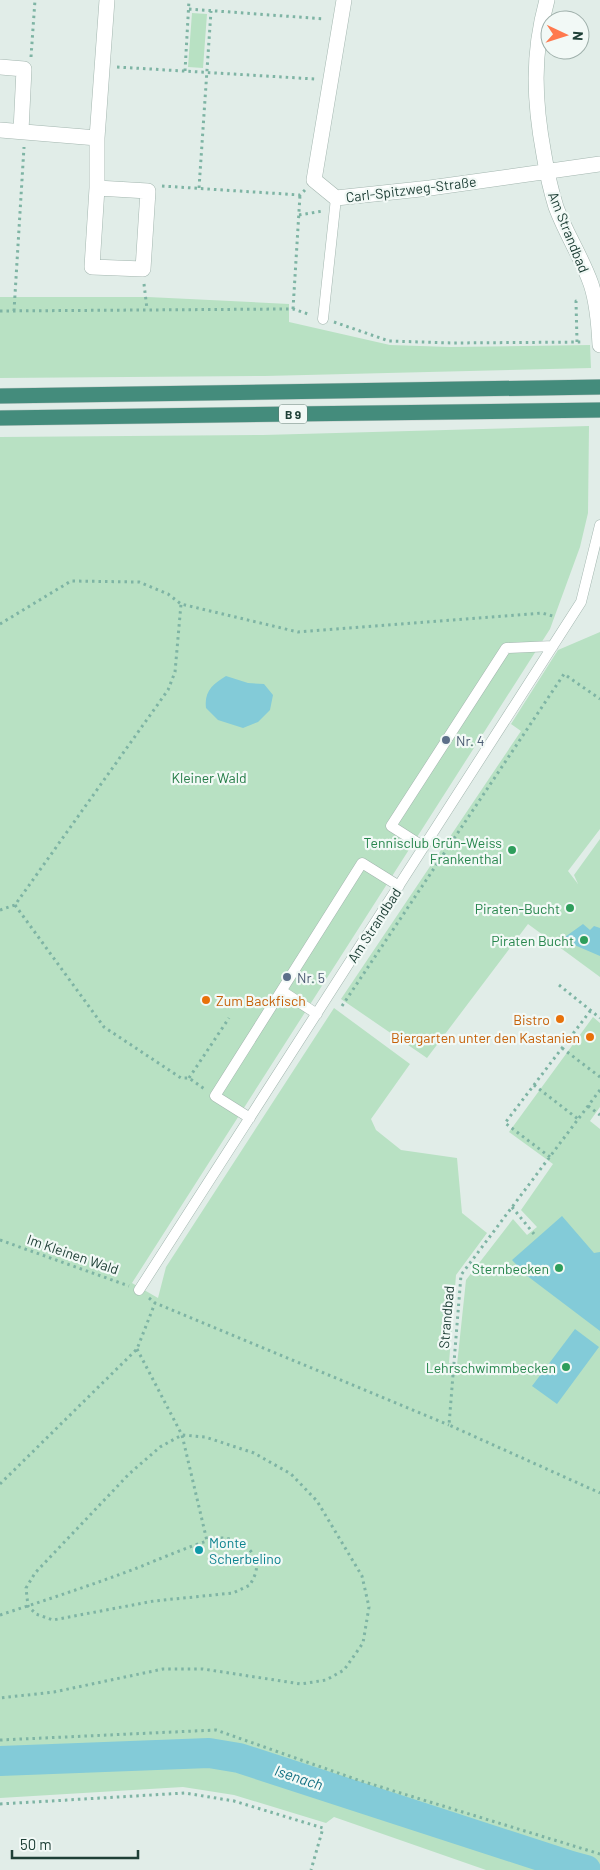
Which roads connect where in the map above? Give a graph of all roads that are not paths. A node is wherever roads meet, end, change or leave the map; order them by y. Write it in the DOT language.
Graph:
graph roads {
  1 [pos="107,0"];
  2 [pos="344,0"];
  3 [pos="547,0"];
  4 [pos="0,67"];
  5 [pos="0,130"];
  6 [pos="23,131"];
  7 [pos="97,138"];
  8 [pos="600,164"];
  9 [pos="547,171"];
  10 [pos="97,188"];
  11 [pos="336,198"];
  12 [pos="323,319"];
  13 [pos="600,342"];
  14 [pos="593,387"];
  15 [pos="0,396"];
  16 [pos="593,410"];
  17 [pos="0,418"];
  18 [pos="600,525"];
  19 [pos="553,646"];
  20 [pos="424,847"];
  21 [pos="398,886"];
  22 [pos="282,991"];
  23 [pos="317,1014"];
  24 [pos="250,1118"];
  25 [pos="139,1290"];
  1 -- 7 [label="street"];
  2 -- 11 [label="street, Carl-Spitzweg-Straße"];
  3 -- 9 [label="street"];
  4 -- 6 [label="street"];
  5 -- 6 [label="street"];
  6 -- 7 [label="street"];
  7 -- 10 [label="street"];
  8 -- 9 [label="street, Am Strandbad"];
  9 -- 11 [label="street, Carl-Spitzweg-Straße"];
  9 -- 13 [label="street, Am Strandbad"];
  10 -- 10 [label="street"];
  11 -- 12 [label="lane"];
  14 -- 15 [label="highway, B 9"];
  16 -- 17 [label="highway, B 9"];
  18 -- 19 [label="lane, Am Strandbad"];
  19 -- 20 [label="lane, Am Strandbad"];
  19 -- 20 [label="lane"];
  20 -- 21 [label="lane, Am Strandbad"];
  21 -- 22 [label="lane"];
  21 -- 23 [label="lane, Am Strandbad"];
  22 -- 23 [label="lane"];
  22 -- 24 [label="lane"];
  23 -- 24 [label="lane, Am Strandbad"];
  24 -- 25 [label="lane, Am Strandbad"];
}
